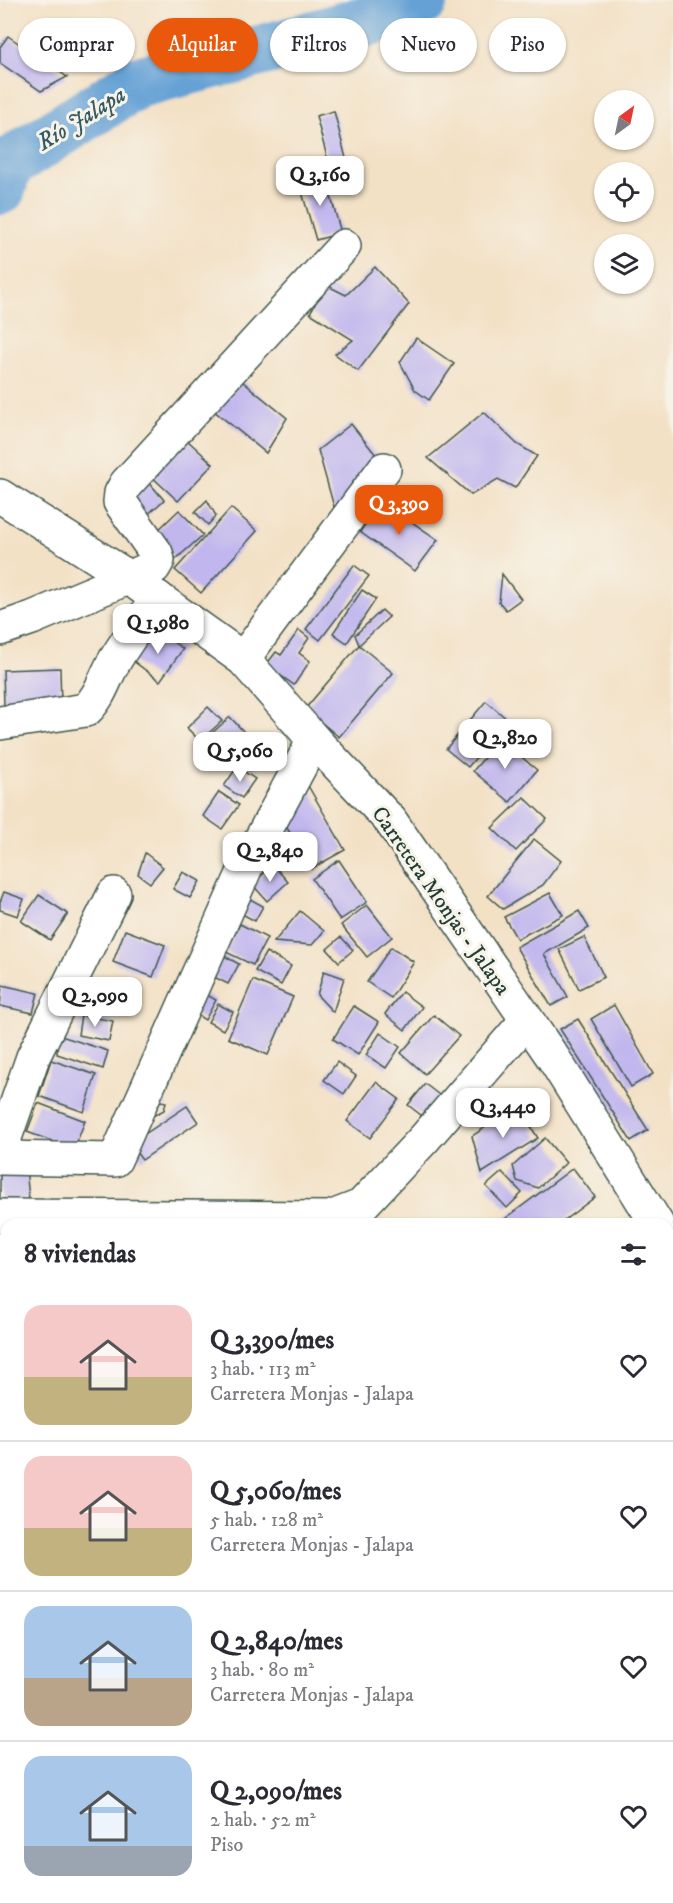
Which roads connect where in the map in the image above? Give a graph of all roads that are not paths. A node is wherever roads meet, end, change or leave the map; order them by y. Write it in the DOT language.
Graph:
graph roads {
  1 [pos="344,246"];
  2 [pos="384,469"];
  3 [pos="9,503"];
  4 [pos="128,577"];
  5 [pos="158,598"];
  6 [pos="0,629"];
  7 [pos="243,658"];
  8 [pos="0,723"];
  9 [pos="314,740"];
  10 [pos="114,894"];
  11 [pos="526,1020"];
  12 [pos="0,1152"];
  13 [pos="0,1158"];
  14 [pos="0,1216"];
  15 [pos="653,1218"];
  1 -- 4 [label="street"];
  2 -- 7 [label="street"];
  3 -- 4 [label="street, Carretera Monjas - Jalapa"];
  4 -- 5 [label="street, Carretera Monjas - Jalapa"];
  4 -- 6 [label="street"];
  5 -- 7 [label="street, Carretera Monjas - Jalapa"];
  5 -- 8 [label="street"];
  7 -- 9 [label="street, Carretera Monjas - Jalapa"];
  9 -- 11 [label="street, Carretera Monjas - Jalapa"];
  9 -- 13 [label="street"];
  10 -- 12 [label="street"];
  11 -- 14 [label="street"];
  11 -- 15 [label="street, Carretera Monjas - Jalapa"];
}
